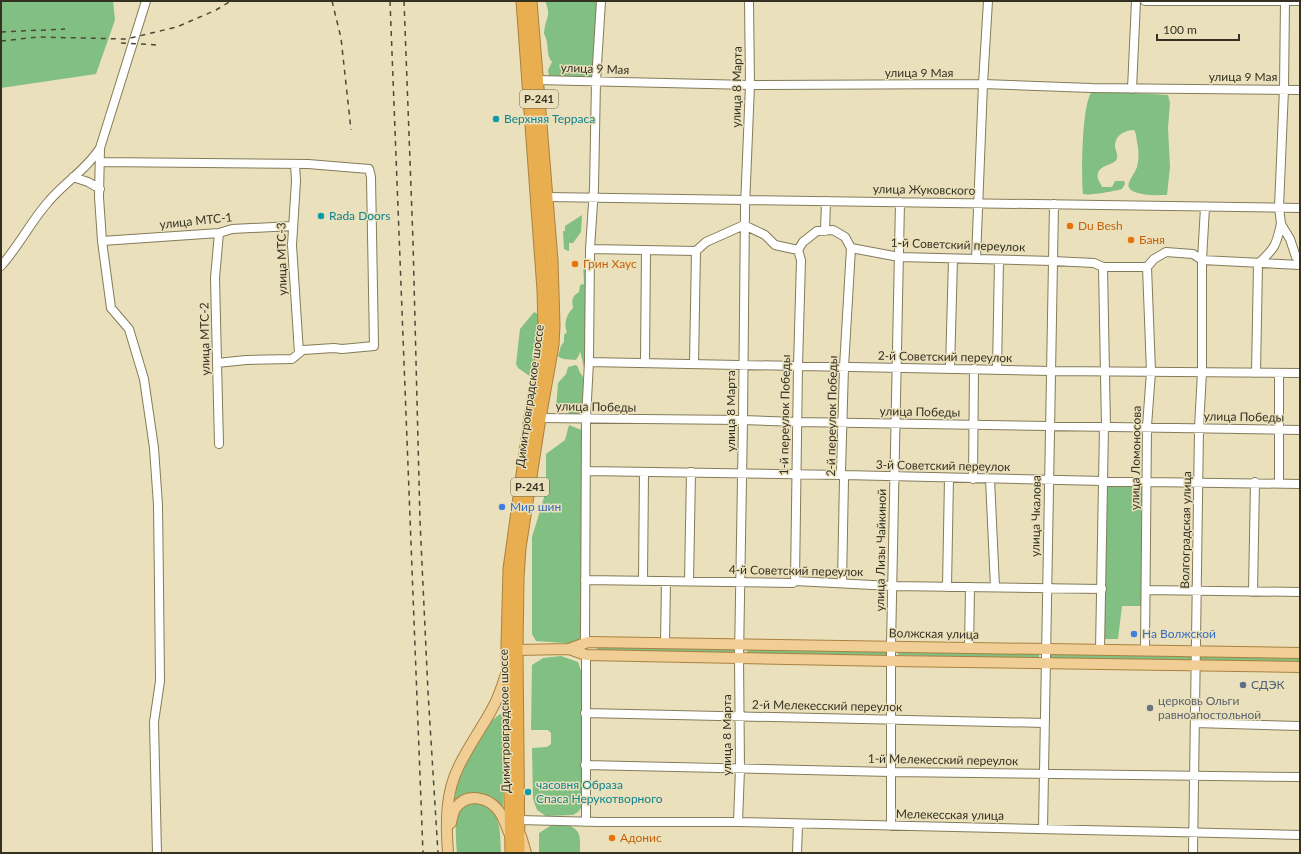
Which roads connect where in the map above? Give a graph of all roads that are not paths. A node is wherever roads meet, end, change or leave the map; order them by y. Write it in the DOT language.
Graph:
graph roads {
  1 [pos="146,1"];
  2 [pos="522,1"];
  3 [pos="531,1"];
  4 [pos="601,1"];
  5 [pos="749,1"];
  6 [pos="988,1"];
  7 [pos="1136,1"];
  8 [pos="1145,1"];
  9 [pos="1285,1"];
  10 [pos="1300,2"];
  11 [pos="537,80"];
  12 [pos="596,81"];
  13 [pos="750,84"];
  14 [pos="983,84"];
  15 [pos="1132,89"];
  16 [pos="1284,90"];
  17 [pos="1300,90"];
  18 [pos="100,148"];
  19 [pos="100,162"];
  20 [pos="295,164"];
  21 [pos="73,177"];
  22 [pos="100,189"];
  23 [pos="541,197"];
  24 [pos="593,197"];
  25 [pos="745,200"];
  26 [pos="826,201"];
  27 [pos="900,202"];
  28 [pos="978,203"];
  29 [pos="1054,204"];
  30 [pos="1205,207"];
  31 [pos="1279,207"];
  32 [pos="1300,208"];
  33 [pos="1281,224"];
  34 [pos="744,225"];
  35 [pos="293,226"];
  36 [pos="825,231"];
  37 [pos="219,233"];
  38 [pos="102,241"];
  39 [pos="851,248"];
  40 [pos="590,249"];
  41 [pos="646,250"];
  42 [pos="798,250"];
  43 [pos="696,251"];
  44 [pos="899,257"];
  45 [pos="953,259"];
  46 [pos="976,259"];
  47 [pos="999,260"];
  48 [pos="1202,260"];
  49 [pos="1053,261"];
  50 [pos="1300,262"];
  51 [pos="1258,264"];
  52 [pos="1300,265"];
  53 [pos="1,266"];
  54 [pos="1147,266"];
  55 [pos="1103,267"];
  56 [pos="298,353"];
  57 [pos="589,362"];
  58 [pos="645,363"];
  59 [pos="217,364"];
  60 [pos="694,364"];
  61 [pos="743,364"];
  62 [pos="798,366"];
  63 [pos="844,367"];
  64 [pos="896,368"];
  65 [pos="950,369"];
  66 [pos="974,369"];
  67 [pos="997,370"];
  68 [pos="1051,371"];
  69 [pos="1106,372"];
  70 [pos="1151,372"];
  71 [pos="1202,372"];
  72 [pos="1256,373"];
  73 [pos="1279,373"];
  74 [pos="1300,373"];
  75 [pos="540,418"];
  76 [pos="586,418"];
  77 [pos="743,420"];
  78 [pos="797,422"];
  79 [pos="842,422"];
  80 [pos="895,423"];
  81 [pos="973,425"];
  82 [pos="1050,426"];
  83 [pos="1148,426"];
  84 [pos="1105,427"];
  85 [pos="1199,428"];
  86 [pos="1279,429"];
  87 [pos="1300,430"];
  88 [pos="219,444"];
  89 [pos="586,471"];
  90 [pos="644,472"];
  91 [pos="690,472"];
  92 [pos="742,473"];
  93 [pos="796,475"];
  94 [pos="843,475"];
  95 [pos="894,477"];
  96 [pos="949,478"];
  97 [pos="973,479"];
  98 [pos="990,479"];
  99 [pos="1049,480"];
  100 [pos="1103,481"];
  101 [pos="1147,482"];
  102 [pos="1255,482"];
  103 [pos="1199,483"];
  104 [pos="1279,483"];
  105 [pos="1300,484"];
  106 [pos="585,580"];
  107 [pos="643,580"];
  108 [pos="666,581"];
  109 [pos="689,581"];
  110 [pos="795,581"];
  111 [pos="740,583"];
  112 [pos="842,583"];
  113 [pos="892,586"];
  114 [pos="947,587"];
  115 [pos="970,587"];
  116 [pos="995,587"];
  117 [pos="1047,588"];
  118 [pos="1102,589"];
  119 [pos="1146,590"];
  120 [pos="1197,591"];
  121 [pos="1253,592"];
  122 [pos="1300,592"];
  123 [pos="585,643"];
  124 [pos="665,643"];
  125 [pos="740,644"];
  126 [pos="891,646"];
  127 [pos="969,648"];
  128 [pos="570,649"];
  129 [pos="1046,649"];
  130 [pos="512,650"];
  131 [pos="1100,650"];
  132 [pos="1145,650"];
  133 [pos="1196,651"];
  134 [pos="1300,653"];
  135 [pos="586,655"];
  136 [pos="739,657"];
  137 [pos="891,661"];
  138 [pos="1046,663"];
  139 [pos="1196,665"];
  140 [pos="1300,667"];
  141 [pos="508,670"];
  142 [pos="585,713"];
  143 [pos="740,717"];
  144 [pos="891,719"];
  145 [pos="1045,723"];
  146 [pos="1195,724"];
  147 [pos="1300,726"];
  148 [pos="585,765"];
  149 [pos="740,769"];
  150 [pos="891,772"];
  151 [pos="1044,774"];
  152 [pos="1194,776"];
  153 [pos="1300,777"];
  154 [pos="516,822"];
  155 [pos="586,822"];
  156 [pos="738,822"];
  157 [pos="798,824"];
  158 [pos="891,826"];
  159 [pos="1043,829"];
  160 [pos="1193,832"];
  161 [pos="1300,835"];
  162 [pos="447,837"];
  163 [pos="511,840"];
  164 [pos="157,853"];
  165 [pos="448,853"];
  166 [pos="511,853"];
  167 [pos="519,853"];
  168 [pos="526,853"];
  169 [pos="797,853"];
  170 [pos="1193,853"];
  1 -- 18 [label="street"];
  2 -- 23 [label="highway, Димитровградское шоссе / Р-241"];
  3 -- 11 [label="highway, Димитровградское шоссе / Р-241"];
  4 -- 12 [label="street"];
  5 -- 13 [label="street, улица 8 Марта"];
  6 -- 14 [label="street"];
  7 -- 15 [label="street"];
  8 -- 9 [label="street"];
  9 -- 10 [label="street"];
  9 -- 16 [label="street"];
  11 -- 12 [label="street, улица 9 Мая"];
  11 -- 23 [label="highway, Димитровградское шоссе / Р-241"];
  12 -- 13 [label="street, улица 9 Мая"];
  12 -- 24 [label="street"];
  13 -- 14 [label="street, улица 9 Мая"];
  13 -- 25 [label="street, улица 8 Марта"];
  14 -- 15 [label="street, улица 9 Мая"];
  14 -- 28 [label="street"];
  15 -- 16 [label="street, улица 9 Мая"];
  16 -- 17 [label="street, улица 9 Мая"];
  16 -- 31 [label="street"];
  18 -- 19 [label="street"];
  18 -- 21 [label="street"];
  19 -- 20 [label="street"];
  19 -- 22 [label="street"];
  20 -- 35 [label="street, улица МТС-3"];
  20 -- 56 [label="street"];
  21 -- 22 [label="street"];
  21 -- 53 [label="street"];
  22 -- 38 [label="street"];
  23 -- 24 [label="street, улица Жуковского"];
  23 -- 75 [label="highway, Димитровградское шоссе / Р-241"];
  23 -- 130 [label="highway, Димитровградское шоссе / Р-241"];
  24 -- 25 [label="street, улица Жуковского"];
  24 -- 40 [label="street"];
  25 -- 26 [label="street, улица Жуковского"];
  25 -- 34 [label="street, улица 8 Марта"];
  26 -- 27 [label="street, улица Жуковского"];
  26 -- 36 [label="street"];
  27 -- 28 [label="street, улица Жуковского"];
  27 -- 44 [label="street, улица Лизы Чайкиной"];
  28 -- 29 [label="street, улица Жуковского"];
  28 -- 46 [label="street"];
  29 -- 30 [label="street, улица Жуковского"];
  29 -- 49 [label="street, улица Чкалова"];
  30 -- 31 [label="street, улица Жуковского"];
  30 -- 48 [label="street, Волгоградская улица"];
  31 -- 32 [label="street, улица Жуковского"];
  31 -- 33 [label="street"];
  33 -- 50 [label="street"];
  33 -- 51 [label="street"];
  34 -- 42 [label="street"];
  34 -- 43 [label="street"];
  34 -- 61 [label="street, улица 8 Марта"];
  35 -- 37 [label="street, улица МТС-1"];
  35 -- 56 [label="street, улица МТС-3"];
  36 -- 39 [label="street"];
  36 -- 42 [label="street"];
  37 -- 38 [label="street, улица МТС-1"];
  37 -- 59 [label="street, улица МТС-2"];
  38 -- 164 [label="street"];
  39 -- 44 [label="street, 1-й Советский переулок"];
  39 -- 63 [label="street, 2-й переулок Победы"];
  40 -- 41 [label="street"];
  40 -- 57 [label="street"];
  41 -- 43 [label="street"];
  41 -- 58 [label="street"];
  42 -- 62 [label="street, 1-й переулок Победы"];
  43 -- 60 [label="street"];
  44 -- 45 [label="street, 1-й Советский переулок"];
  44 -- 64 [label="street, улица Лизы Чайкиной"];
  45 -- 46 [label="street, 1-й Советский переулок"];
  45 -- 65 [label="street"];
  46 -- 47 [label="street, 1-й Советский переулок"];
  47 -- 49 [label="street, 1-й Советский переулок"];
  47 -- 67 [label="street"];
  48 -- 51 [label="street"];
  48 -- 54 [label="street"];
  48 -- 71 [label="street, Волгоградская улица"];
  49 -- 55 [label="street, 1-й Советский переулок"];
  49 -- 68 [label="street, улица Чкалова"];
  51 -- 52 [label="street"];
  51 -- 72 [label="street"];
  54 -- 55 [label="street, 1-й Советский переулок"];
  54 -- 70 [label="street, улица Ломоносова"];
  55 -- 69 [label="street"];
  56 -- 59 [label="street"];
  57 -- 58 [label="street, 2-й Советский переулок"];
  57 -- 76 [label="street"];
  58 -- 60 [label="street, 2-й Советский переулок"];
  59 -- 88 [label="street, улица МТС-2"];
  60 -- 61 [label="street, 2-й Советский переулок"];
  61 -- 62 [label="street, 2-й Советский переулок"];
  61 -- 77 [label="street, улица 8 Марта"];
  62 -- 63 [label="street, 2-й Советский переулок"];
  62 -- 78 [label="street, 1-й переулок Победы"];
  63 -- 64 [label="street, 2-й Советский переулок"];
  63 -- 79 [label="street, 2-й переулок Победы"];
  64 -- 65 [label="street, 2-й Советский переулок"];
  64 -- 80 [label="street, улица Лизы Чайкиной"];
  65 -- 66 [label="street, 2-й Советский переулок"];
  66 -- 67 [label="street, 2-й Советский переулок"];
  66 -- 81 [label="street"];
  67 -- 68 [label="street, 2-й Советский переулок"];
  68 -- 69 [label="street, 2-й Советский переулок"];
  68 -- 82 [label="street, улица Чкалова"];
  69 -- 70 [label="street, 2-й Советский переулок"];
  69 -- 84 [label="street"];
  70 -- 71 [label="street, 2-й Советский переулок"];
  70 -- 83 [label="street, улица Ломоносова"];
  71 -- 72 [label="street, 2-й Советский переулок"];
  71 -- 85 [label="street, Волгоградская улица"];
  72 -- 73 [label="street, 2-й Советский переулок"];
  73 -- 74 [label="street, 2-й Советский переулок"];
  73 -- 86 [label="street"];
  75 -- 76 [label="street, улица Победы"];
  75 -- 130 [label="highway, Димитровградское шоссе / Р-241"];
  76 -- 77 [label="street, улица Победы"];
  76 -- 89 [label="street"];
  77 -- 78 [label="street, улица Победы"];
  77 -- 92 [label="street, улица 8 Марта"];
  78 -- 79 [label="street, улица Победы"];
  78 -- 93 [label="street, 1-й переулок Победы"];
  79 -- 80 [label="street, улица Победы"];
  79 -- 94 [label="street, 2-й переулок Победы"];
  80 -- 81 [label="street, улица Победы"];
  80 -- 95 [label="street, улица Лизы Чайкиной"];
  81 -- 82 [label="street, улица Победы"];
  81 -- 97 [label="street"];
  82 -- 84 [label="street, улица Победы"];
  82 -- 99 [label="street, улица Чкалова"];
  83 -- 84 [label="street, улица Победы"];
  83 -- 85 [label="street, улица Победы"];
  83 -- 101 [label="street, улица Ломоносова"];
  84 -- 100 [label="street"];
  85 -- 86 [label="street, улица Победы"];
  85 -- 103 [label="street, Волгоградская улица"];
  86 -- 87 [label="street, улица Победы"];
  86 -- 104 [label="street"];
  89 -- 90 [label="street, 3-й Советский переулок"];
  89 -- 106 [label="street"];
  90 -- 91 [label="street, 3-й Советский переулок"];
  90 -- 107 [label="street"];
  91 -- 92 [label="street, 3-й Советский переулок"];
  91 -- 109 [label="street"];
  92 -- 93 [label="street, 3-й Советский переулок"];
  92 -- 111 [label="street, улица 8 Марта"];
  93 -- 94 [label="street, 3-й Советский переулок"];
  93 -- 110 [label="street, 1-й переулок Победы"];
  94 -- 95 [label="street, 3-й Советский переулок"];
  94 -- 112 [label="street, 2-й переулок Победы"];
  95 -- 96 [label="street, 3-й Советский переулок"];
  95 -- 113 [label="street, улица Лизы Чайкиной"];
  96 -- 97 [label="street, 3-й Советский переулок"];
  96 -- 114 [label="street"];
  97 -- 98 [label="street, 3-й Советский переулок"];
  98 -- 99 [label="street, 3-й Советский переулок"];
  98 -- 116 [label="street"];
  99 -- 100 [label="street, 3-й Советский переулок"];
  99 -- 117 [label="street, улица Чкалова"];
  100 -- 101 [label="street, 3-й Советский переулок"];
  100 -- 118 [label="street"];
  101 -- 103 [label="street, 3-й Советский переулок"];
  101 -- 119 [label="street, улица Ломоносова"];
  102 -- 103 [label="street, 3-й Советский переулок"];
  102 -- 104 [label="street, 3-й Советский переулок"];
  102 -- 121 [label="street"];
  103 -- 120 [label="street, Волгоградская улица"];
  104 -- 105 [label="street, 3-й Советский переулок"];
  106 -- 107 [label="street, 4-й Советский переулок"];
  106 -- 123 [label="street"];
  107 -- 108 [label="street, 4-й Советский переулок"];
  108 -- 109 [label="street, 4-й Советский переулок"];
  108 -- 124 [label="street"];
  109 -- 111 [label="street, 4-й Советский переулок"];
  110 -- 111 [label="street, 4-й Советский переулок"];
  110 -- 112 [label="street, 4-й Советский переулок"];
  111 -- 125 [label="street, улица 8 Марта"];
  112 -- 113 [label="street, 4-й Советский переулок"];
  113 -- 114 [label="street, 4-й Советский переулок"];
  113 -- 126 [label="street, улица Лизы Чайкиной"];
  114 -- 115 [label="street, 4-й Советский переулок"];
  115 -- 116 [label="street, 4-й Советский переулок"];
  115 -- 127 [label="street"];
  116 -- 117 [label="street, 4-й Советский переулок"];
  117 -- 118 [label="street, 4-й Советский переулок"];
  117 -- 129 [label="street, улица Чкалова"];
  118 -- 131 [label="street"];
  119 -- 120 [label="street"];
  119 -- 132 [label="street, улица Ломоносова"];
  120 -- 121 [label="street"];
  120 -- 133 [label="street, Волгоградская улица"];
  121 -- 122 [label="street"];
  123 -- 124 [label="main road, Волжская улица"];
  123 -- 128 [label="main road, Волжская улица"];
  124 -- 125 [label="main road, Волжская улица"];
  125 -- 126 [label="main road, Волжская улица"];
  125 -- 136 [label="street, улица 8 Марта"];
  126 -- 127 [label="main road, Волжская улица"];
  126 -- 137 [label="street, улица Лизы Чайкиной"];
  127 -- 129 [label="main road, Волжская улица"];
  128 -- 130 [label="main road, Волжская улица"];
  128 -- 135 [label="main road, Волжская улица"];
  129 -- 131 [label="main road, Волжская улица"];
  129 -- 138 [label="street, улица Чкалова"];
  130 -- 141 [label="highway, Димитровградское шоссе / Р-241"];
  130 -- 154 [label="highway, Димитровградское шоссе / Р-241"];
  131 -- 132 [label="main road, Волжская улица"];
  132 -- 133 [label="main road, Волжская улица"];
  133 -- 134 [label="main road, Волжская улица"];
  133 -- 139 [label="street, Волгоградская улица"];
  135 -- 136 [label="main road, Волжская улица"];
  135 -- 142 [label="street"];
  136 -- 137 [label="main road, Волжская улица"];
  136 -- 143 [label="street, улица 8 Марта"];
  137 -- 138 [label="main road, Волжская улица"];
  137 -- 144 [label="street, улица Лизы Чайкиной"];
  138 -- 139 [label="main road, Волжская улица"];
  138 -- 145 [label="street, улица Чкалова"];
  139 -- 140 [label="main road, Волжская улица"];
  139 -- 146 [label="street, Волгоградская улица"];
  141 -- 154 [label="highway, Димитровградское шоссе / Р-241"];
  141 -- 162 [label="main road"];
  142 -- 143 [label="street, 2-й Мелекесский переулок"];
  142 -- 148 [label="street"];
  143 -- 144 [label="street, 2-й Мелекесский переулок"];
  143 -- 149 [label="street, улица 8 Марта"];
  144 -- 145 [label="street, 2-й Мелекесский переулок"];
  144 -- 150 [label="street, улица Лизы Чайкиной"];
  145 -- 151 [label="street, улица Чкалова"];
  146 -- 147 [label="street"];
  146 -- 152 [label="street, Волгоградская улица"];
  148 -- 149 [label="street, 1-й Мелекесский переулок"];
  148 -- 155 [label="street"];
  149 -- 150 [label="street, 1-й Мелекесский переулок"];
  149 -- 156 [label="street, улица 8 Марта"];
  150 -- 151 [label="street, 1-й Мелекесский переулок"];
  150 -- 158 [label="street, улица Лизы Чайкиной"];
  151 -- 152 [label="street, 1-й Мелекесский переулок"];
  151 -- 159 [label="street, улица Чкалова"];
  152 -- 153 [label="street, 1-й Мелекесский переулок"];
  152 -- 160 [label="street, Волгоградская улица"];
  154 -- 155 [label="street, Мелекесская улица"];
  154 -- 163 [label="highway, Р-241"];
  154 -- 167 [label="highway, Р-241"];
  154 -- 168 [label="main road"];
  155 -- 156 [label="street, Мелекесская улица"];
  156 -- 157 [label="street, Мелекесская улица"];
  157 -- 158 [label="street, Мелекесская улица"];
  157 -- 169 [label="street"];
  158 -- 159 [label="street, Мелекесская улица"];
  159 -- 160 [label="street, Мелекесская улица"];
  160 -- 161 [label="street, Мелекесская улица"];
  160 -- 170 [label="street, Волгоградская улица"];
  162 -- 163 [label="main road"];
  162 -- 165 [label="main road"];
  163 -- 166 [label="highway, Р-241"];
}
